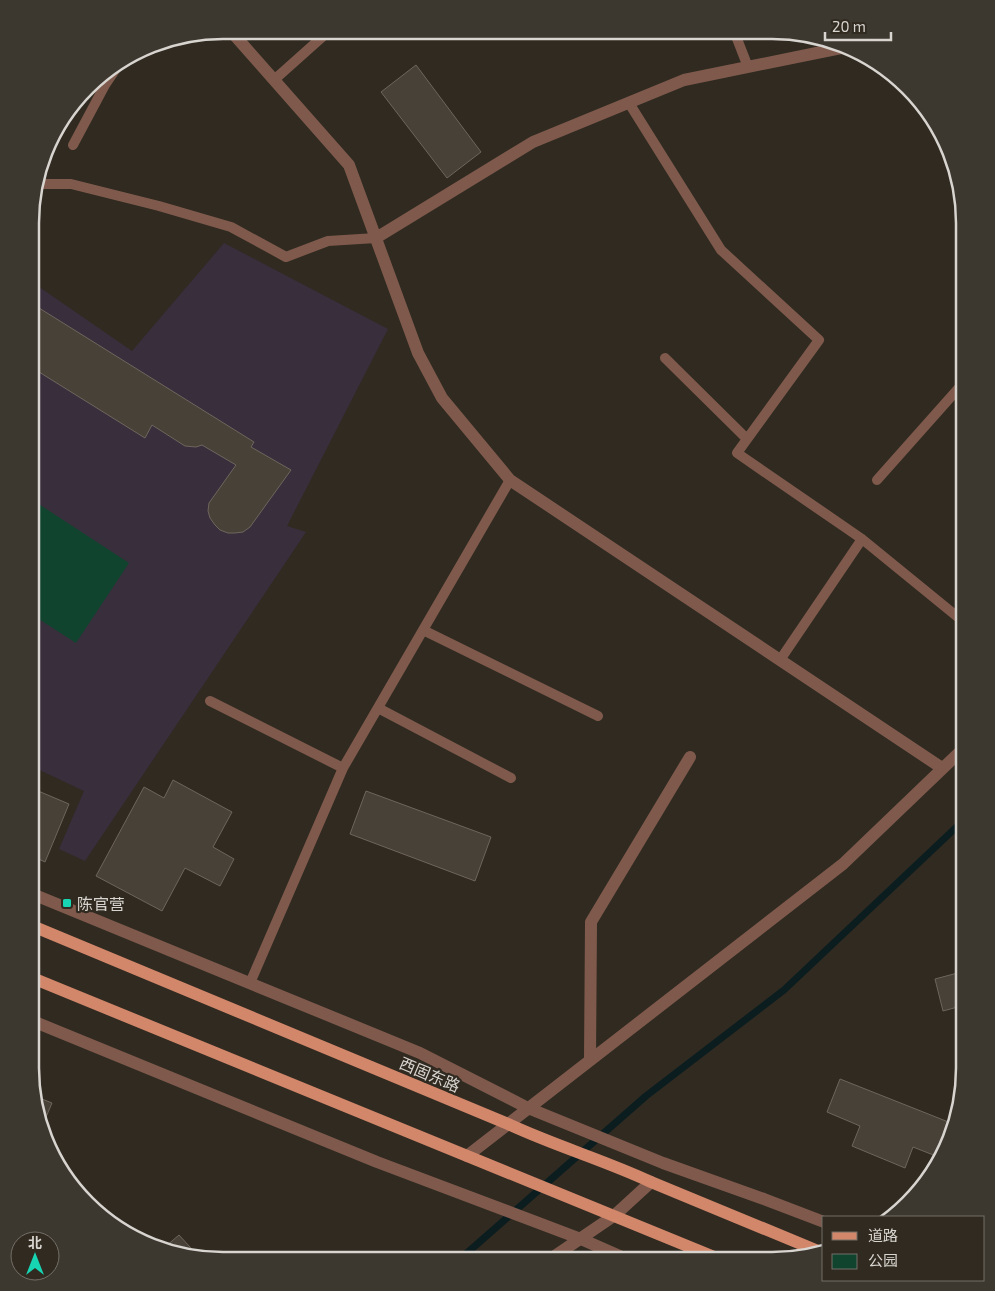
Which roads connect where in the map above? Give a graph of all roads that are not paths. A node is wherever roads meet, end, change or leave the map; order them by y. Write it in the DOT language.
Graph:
graph roads {
  1 [pos="238,39"];
  2 [pos="320,39"];
  3 [pos="737,39"];
  4 [pos="835,49"];
  5 [pos="748,67"];
  6 [pos="109,78"];
  7 [pos="274,80"];
  8 [pos="629,103"];
  9 [pos="73,145"];
  10 [pos="43,184"];
  11 [pos="376,238"];
  12 [pos="665,358"];
  13 [pos="956,391"];
  14 [pos="747,439"];
  15 [pos="510,480"];
  16 [pos="877,480"];
  17 [pos="862,539"];
  18 [pos="956,615"];
  19 [pos="423,630"];
  20 [pos="780,660"];
  21 [pos="210,701"];
  22 [pos="378,708"];
  23 [pos="598,716"];
  24 [pos="956,755"];
  25 [pos="690,757"];
  26 [pos="343,768"];
  27 [pos="942,768"];
  28 [pos="511,778"];
  29 [pos="39,897"];
  30 [pos="39,929"];
  31 [pos="39,981"];
  32 [pos="250,983"];
  33 [pos="39,1024"];
  34 [pos="590,1060"];
  35 [pos="528,1108"];
  36 [pos="508,1124"];
  37 [pos="467,1156"];
  38 [pos="651,1182"];
  39 [pos="615,1216"];
  40 [pos="822,1221"];
  41 [pos="581,1239"];
  42 [pos="813,1248"];
  43 [pos="561,1252"];
  44 [pos="611,1252"];
  45 [pos="702,1252"];
  1 -- 7 [label="street"];
  2 -- 7 [label="lane"];
  3 -- 5 [label="lane"];
  4 -- 5 [label="street"];
  5 -- 8 [label="street"];
  6 -- 9 [label="lane"];
  7 -- 11 [label="street"];
  8 -- 11 [label="street"];
  8 -- 14 [label="lane"];
  10 -- 11 [label="lane"];
  11 -- 15 [label="street"];
  12 -- 14 [label="lane"];
  13 -- 16 [label="lane"];
  14 -- 17 [label="lane"];
  15 -- 19 [label="lane"];
  15 -- 20 [label="street"];
  17 -- 18 [label="lane"];
  17 -- 20 [label="lane"];
  19 -- 22 [label="lane"];
  19 -- 23 [label="lane"];
  20 -- 27 [label="street"];
  21 -- 26 [label="lane"];
  22 -- 26 [label="lane"];
  22 -- 28 [label="lane"];
  24 -- 27 [label="street"];
  25 -- 34 [label="street"];
  26 -- 32 [label="lane"];
  27 -- 34 [label="street"];
  29 -- 32 [label="street"];
  30 -- 36 [label="main road, 西固东路"];
  31 -- 37 [label="main road"];
  32 -- 35 [label="street"];
  33 -- 41 [label="street"];
  34 -- 35 [label="street"];
  35 -- 36 [label="street"];
  35 -- 40 [label="street"];
  36 -- 37 [label="street"];
  36 -- 38 [label="main road, 西固东路"];
  37 -- 39 [label="main road"];
  38 -- 39 [label="street"];
  38 -- 42 [label="main road, 西固东路"];
  39 -- 41 [label="street"];
  39 -- 45 [label="main road"];
  41 -- 43 [label="street"];
  41 -- 44 [label="street"];
}
